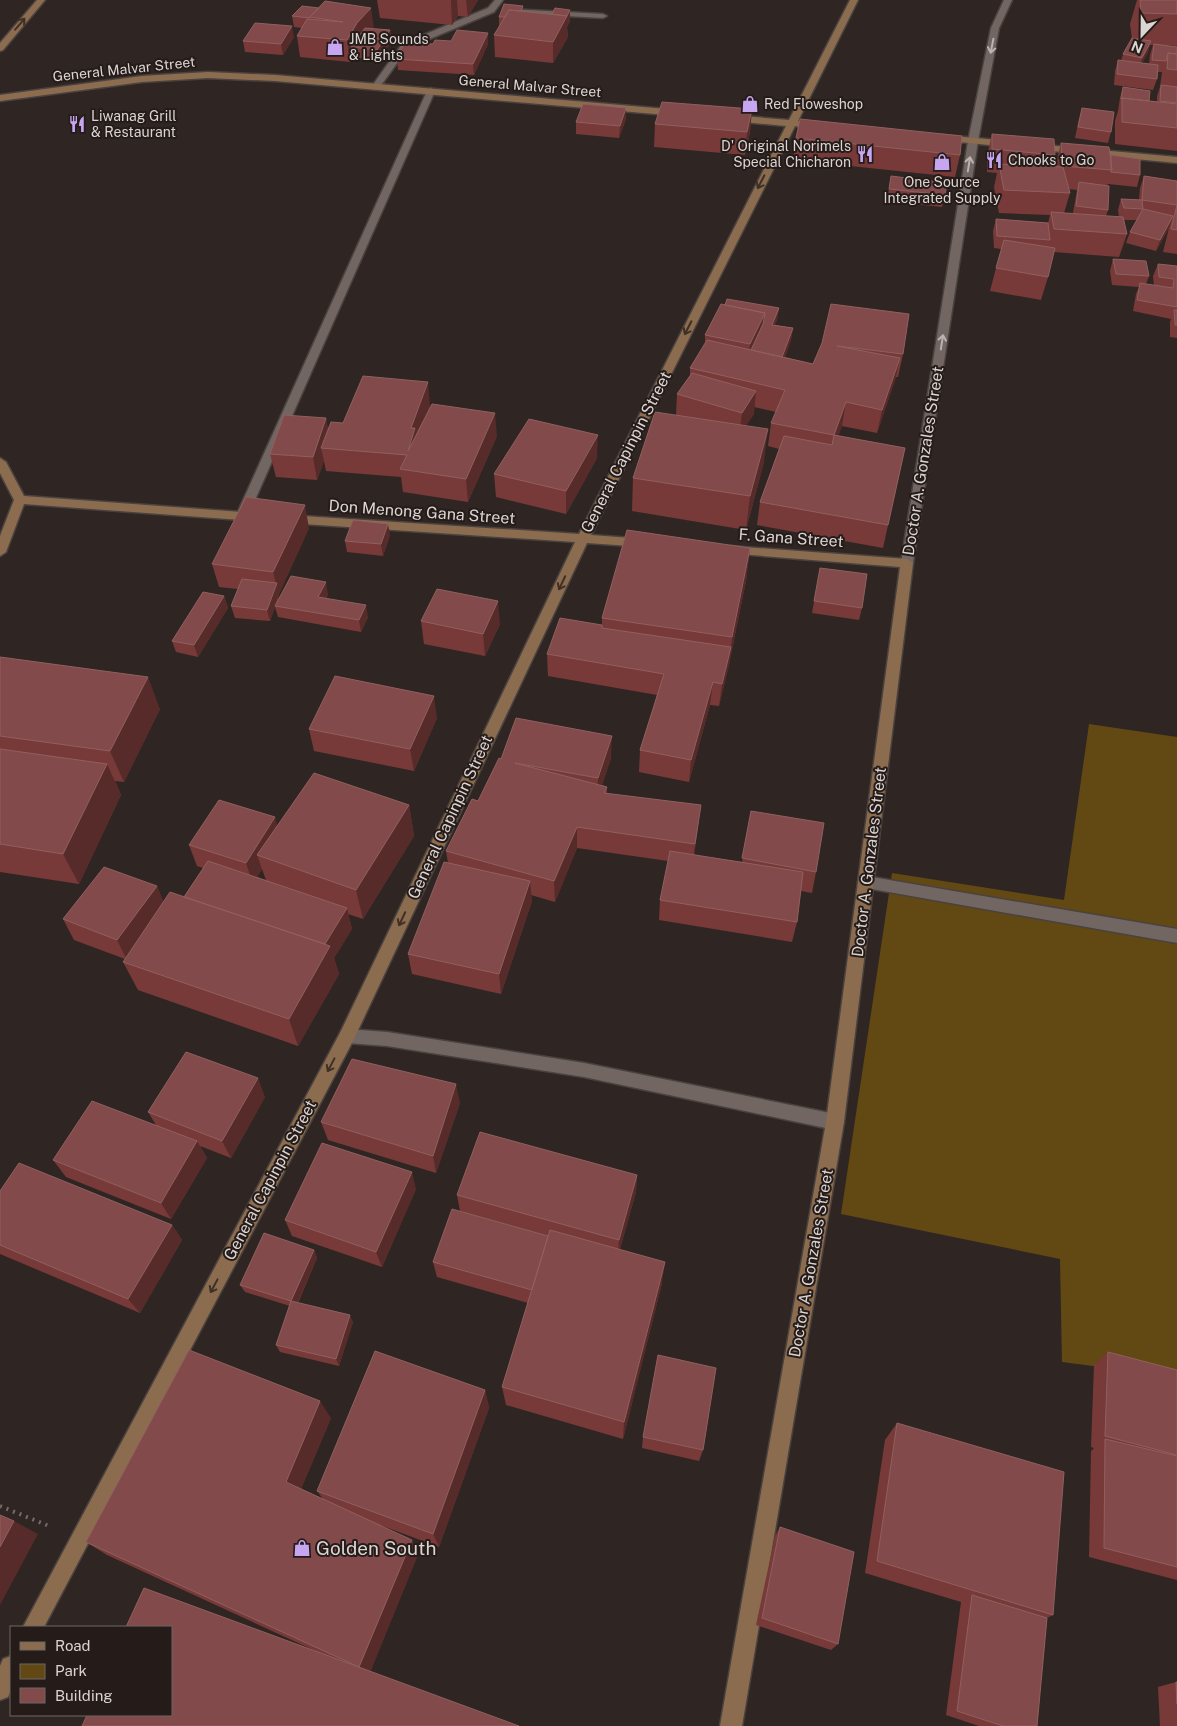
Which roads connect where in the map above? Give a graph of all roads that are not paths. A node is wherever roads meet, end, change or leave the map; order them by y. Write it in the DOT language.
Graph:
graph roads {
  1 [pos="41,0"];
  2 [pos="499,0"];
  3 [pos="854,0"];
  4 [pos="1008,0"];
  5 [pos="491,10"];
  6 [pos="602,16"];
  7 [pos="0,48"];
  8 [pos="376,86"];
  9 [pos="431,91"];
  10 [pos="0,98"];
  11 [pos="684,114"];
  12 [pos="722,117"];
  13 [pos="790,123"];
  14 [pos="810,125"];
  15 [pos="935,137"];
  16 [pos="973,141"];
  17 [pos="1177,160"];
  18 [pos="0,462"];
  19 [pos="20,500"];
  20 [pos="242,516"];
  21 [pos="583,539"];
  22 [pos="662,545"];
  23 [pos="721,549"];
  24 [pos="0,552"];
  25 [pos="907,563"];
  26 [pos="866,882"];
  27 [pos="1177,936"];
  28 [pos="346,1036"];
  29 [pos="835,1122"];
  30 [pos="34,1626"];
  31 [pos="10,1669"];
  32 [pos="0,1689"];
  33 [pos="730,1726"];
  7 -- 1 [label="street, one-way"];
  2 -- 5 [label="street"];
  3 -- 13 [label="street, General Capinpin Street"];
  4 -- 16 [label="street, Doctor A. Gonzales Street, one-way"];
  5 -- 6 [label="street"];
  5 -- 8 [label="street"];
  8 -- 9 [label="street, General Malvar Street"];
  8 -- 10 [label="street, General Malvar Street"];
  9 -- 11 [label="street, General Malvar Street"];
  9 -- 20 [label="street"];
  12 -- 13 [label="street"];
  13 -- 14 [label="street"];
  13 -- 21 [label="street, General Capinpin Street, one-way"];
  15 -- 16 [label="street"];
  16 -- 17 [label="street"];
  25 -- 16 [label="street, Doctor A. Gonzales Street, one-way"];
  18 -- 19 [label="street"];
  19 -- 20 [label="street, Don Menong Gana Street"];
  19 -- 24 [label="street"];
  20 -- 21 [label="street, Don Menong Gana Street"];
  21 -- 22 [label="street"];
  21 -- 28 [label="street, General Capinpin Street, one-way"];
  23 -- 25 [label="street, F. Gana Street"];
  25 -- 26 [label="street, Doctor A. Gonzales Street"];
  26 -- 27 [label="street"];
  26 -- 29 [label="street, Doctor A. Gonzales Street"];
  28 -- 29 [label="street"];
  28 -- 30 [label="street, General Capinpin Street, one-way"];
  29 -- 33 [label="street, Doctor A. Gonzales Street"];
  31 -- 32 [label="street"];
}
